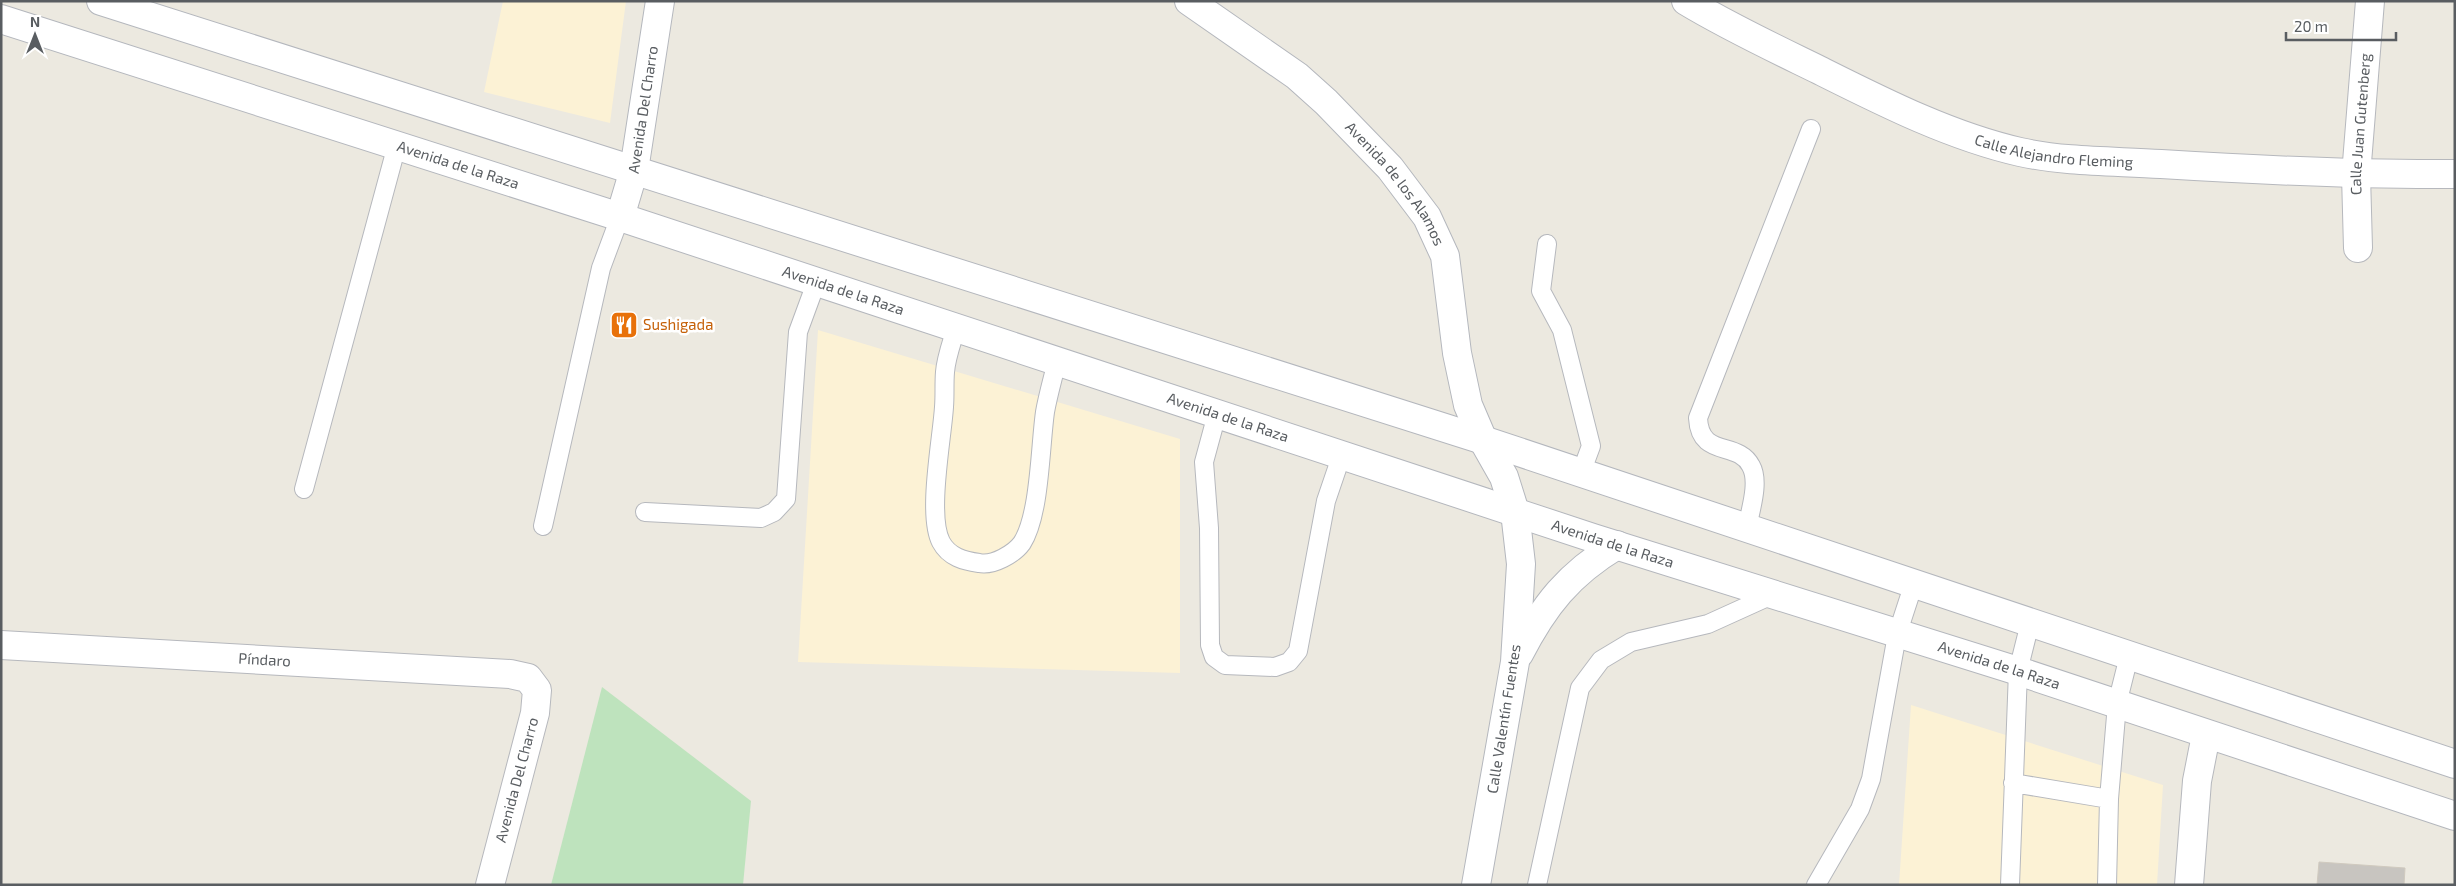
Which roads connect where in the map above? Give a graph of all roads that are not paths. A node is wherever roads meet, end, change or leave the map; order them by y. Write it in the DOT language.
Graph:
graph roads {
  1 [pos="101,1"];
  2 [pos="660,1"];
  3 [pos="1188,1"];
  4 [pos="1686,1"];
  5 [pos="2370,1"];
  6 [pos="1,19"];
  7 [pos="1811,130"];
  8 [pos="397,145"];
  9 [pos="634,170"];
  10 [pos="2455,174"];
  11 [pos="2356,175"];
  12 [pos="620,217"];
  13 [pos="1546,244"];
  14 [pos="2358,248"];
  15 [pos="816,283"];
  16 [pos="956,328"];
  17 [pos="1057,360"];
  18 [pos="1217,414"];
  19 [pos="1484,440"];
  20 [pos="1342,454"];
  21 [pos="1582,473"];
  22 [pos="304,489"];
  23 [pos="645,512"];
  24 [pos="1515,512"];
  25 [pos="542,526"];
  26 [pos="1747,528"];
  27 [pos="1617,545"];
  28 [pos="1914,583"];
  29 [pos="1772,595"];
  30 [pos="2030,623"];
  31 [pos="1897,635"];
  32 [pos="1,645"];
  33 [pos="2129,656"];
  34 [pos="1515,662"];
  35 [pos="2018,671"];
  36 [pos="528,678"];
  37 [pos="2116,704"];
  38 [pos="2206,735"];
  39 [pos="2455,764"];
  40 [pos="2013,783"];
  41 [pos="2109,799"];
  42 [pos="2455,816"];
  43 [pos="490,885"];
  44 [pos="1476,885"];
  45 [pos="1537,885"];
  46 [pos="1816,885"];
  47 [pos="2010,885"];
  48 [pos="2107,885"];
  49 [pos="2189,885"];
  1 -- 9 [label="main road"];
  2 -- 9 [label="main road, Avenida Del Charro"];
  3 -- 19 [label="main road, Avenida de los Alamos"];
  4 -- 11 [label="main road, Calle Alejandro Fleming"];
  5 -- 11 [label="main road, Calle Juan Gutenberg"];
  6 -- 8 [label="main road, Avenida de la Raza"];
  7 -- 26 [label="lane"];
  8 -- 12 [label="main road, Avenida de la Raza"];
  8 -- 22 [label="lane"];
  9 -- 12 [label="main road, Avenida Del Charro"];
  9 -- 19 [label="main road"];
  10 -- 11 [label="main road, Calle Alejandro Fleming"];
  11 -- 14 [label="main road, Calle Juan Gutenberg"];
  12 -- 15 [label="main road, Avenida de la Raza"];
  12 -- 25 [label="lane"];
  13 -- 21 [label="lane"];
  15 -- 16 [label="main road, Avenida de la Raza"];
  15 -- 23 [label="lane"];
  16 -- 17 [label="main road, Avenida de la Raza"];
  16 -- 17 [label="lane"];
  17 -- 18 [label="main road, Avenida de la Raza"];
  18 -- 20 [label="main road, Avenida de la Raza"];
  18 -- 20 [label="lane"];
  19 -- 21 [label="main road"];
  19 -- 24 [label="main road, Calle Valentín Fuentes"];
  20 -- 24 [label="main road, Avenida de la Raza"];
  21 -- 26 [label="main road"];
  24 -- 27 [label="main road, Avenida de la Raza"];
  24 -- 34 [label="main road, Calle Valentín Fuentes"];
  26 -- 28 [label="main road"];
  27 -- 29 [label="main road, Avenida de la Raza"];
  27 -- 34 [label="main road"];
  28 -- 30 [label="main road"];
  28 -- 31 [label="lane"];
  29 -- 31 [label="main road, Avenida de la Raza"];
  29 -- 45 [label="lane"];
  30 -- 33 [label="main road"];
  30 -- 35 [label="lane"];
  31 -- 35 [label="main road, Avenida de la Raza"];
  31 -- 46 [label="lane"];
  32 -- 36 [label="main road, Píndaro"];
  33 -- 37 [label="lane"];
  33 -- 39 [label="main road"];
  34 -- 44 [label="main road, Calle Valentín Fuentes"];
  35 -- 37 [label="main road, Avenida de la Raza"];
  35 -- 40 [label="lane"];
  36 -- 43 [label="main road, Avenida Del Charro"];
  37 -- 38 [label="main road, Avenida de la Raza"];
  37 -- 41 [label="lane"];
  38 -- 42 [label="main road, Avenida de la Raza"];
  38 -- 49 [label="main road"];
  40 -- 41 [label="lane"];
  40 -- 47 [label="lane"];
  41 -- 48 [label="lane"];
}
